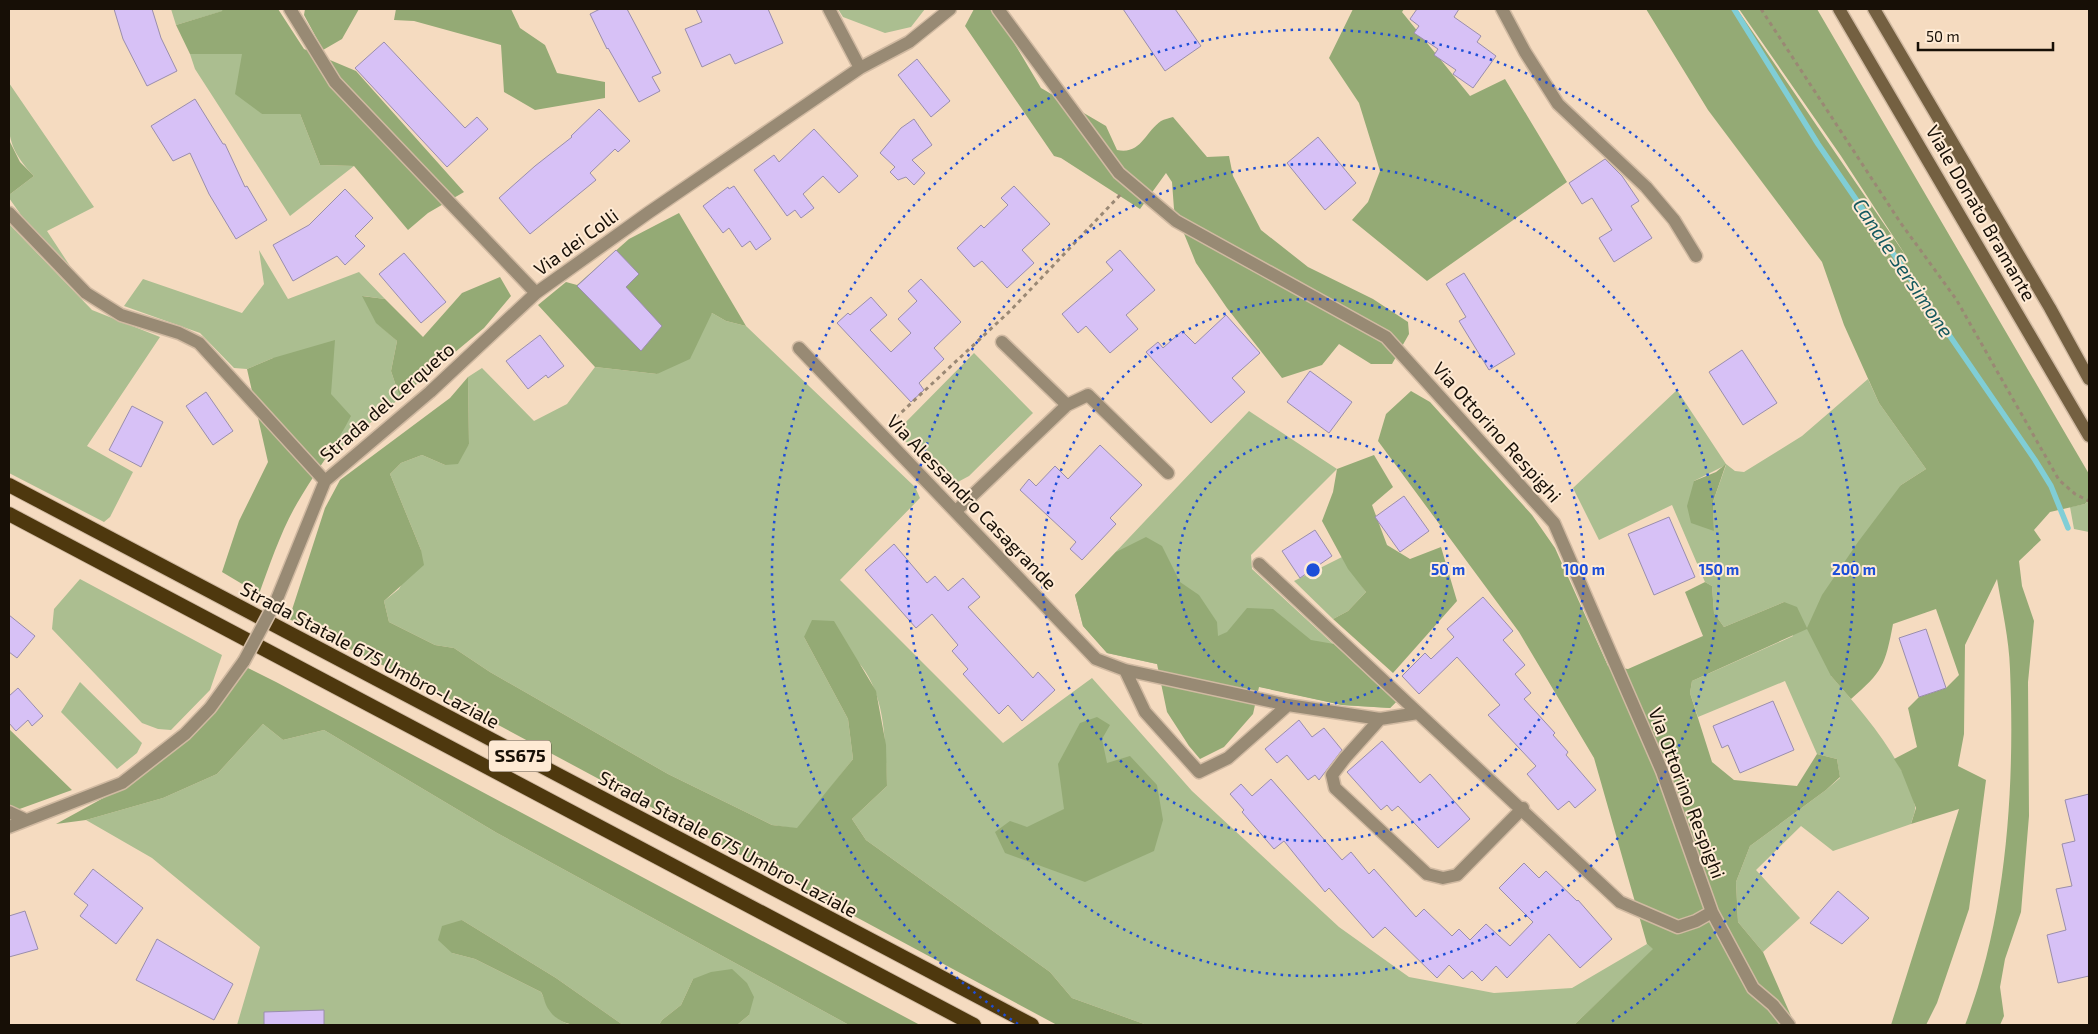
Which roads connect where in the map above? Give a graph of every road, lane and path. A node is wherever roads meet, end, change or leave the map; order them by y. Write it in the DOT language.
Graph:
graph roads {
  1 [pos="290,9"];
  2 [pos="829,9"];
  3 [pos="950,9"];
  4 [pos="998,9"];
  5 [pos="1502,9"];
  6 [pos="1761,9"];
  7 [pos="1839,9"];
  8 [pos="1874,9"];
  9 [pos="860,68"];
  10 [pos="1131,183"];
  11 [pos="9,212"];
  12 [pos="1696,256"];
  13 [pos="536,294"];
  14 [pos="1002,342"];
  15 [pos="799,348"];
  16 [pos="2089,379"];
  17 [pos="1066,405"];
  18 [pos="881,432"];
  19 [pos="2089,436"];
  20 [pos="1168,473"];
  21 [pos="325,481"];
  22 [pos="9,485"];
  23 [pos="2089,501"];
  24 [pos="956,511"];
  25 [pos="9,514"];
  26 [pos="1259,564"];
  27 [pos="1125,670"];
  28 [pos="1288,705"];
  29 [pos="1418,713"];
  30 [pos="1380,719"];
  31 [pos="1523,808"];
  32 [pos="9,812"];
  33 [pos="26,820"];
  34 [pos="9,827"];
  35 [pos="9,836"];
  36 [pos="1712,912"];
  37 [pos="974,1025"];
  38 [pos="1032,1025"];
  39 [pos="1789,1025"];
  1 -- 13 [label="street, Via dei Colli"];
  2 -- 9 [label="street"];
  3 -- 9 [label="street, Via dei Colli"];
  4 -- 10 [label="street, Via Ottorino Respighi"];
  5 -- 12 [label="street"];
  6 -- 23 [label="path"];
  7 -- 19 [label="main road, Viale Donato Bramante"];
  8 -- 16 [label="main road, Viale Donato Bramante"];
  9 -- 13 [label="street, Via dei Colli"];
  10 -- 18 [label="path"];
  10 -- 36 [label="street, Via Ottorino Respighi"];
  11 -- 21 [label="street"];
  13 -- 21 [label="street, Strada del Cerqueto"];
  14 -- 17 [label="street"];
  15 -- 18 [label="street, Via Alessandro Casagrande"];
  17 -- 20 [label="street"];
  17 -- 24 [label="street"];
  18 -- 24 [label="street, Via Alessandro Casagrande"];
  21 -- 33 [label="street, Strada del Cerqueto, bridge"];
  22 -- 38 [label="highway, Strada Statale 675 Umbro-Laziale / SS675"];
  24 -- 27 [label="street, Via Alessandro Casagrande"];
  25 -- 37 [label="highway, SS675"];
  26 -- 29 [label="street"];
  27 -- 28 [label="street, Via Alessandro Casagrande"];
  27 -- 28 [label="street"];
  28 -- 30 [label="street, Via Alessandro Casagrande"];
  29 -- 30 [label="street, Via Alessandro Casagrande"];
  29 -- 31 [label="street"];
  30 -- 31 [label="street"];
  31 -- 36 [label="street"];
  32 -- 33 [label="street"];
  33 -- 34 [label="street, Strada del Cerqueto"];
  33 -- 35 [label="street, Strada del Cerqueto"];
  36 -- 39 [label="street, Via Ottorino Respighi"];
}
